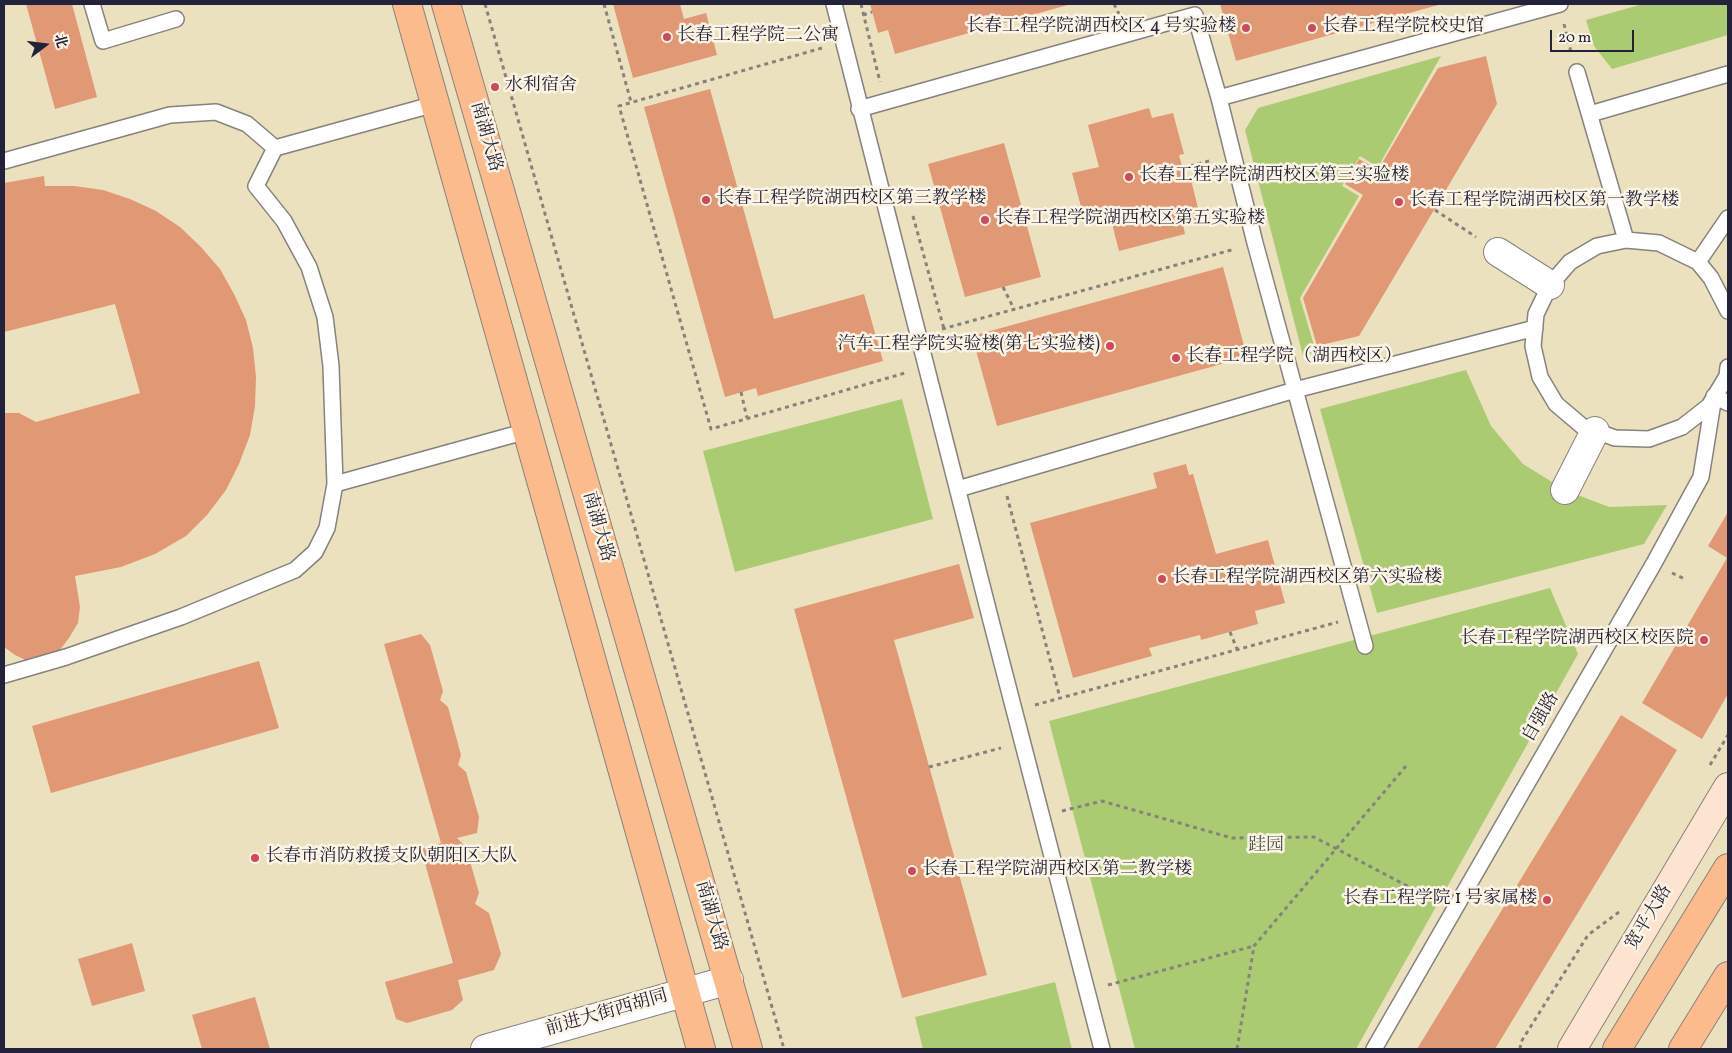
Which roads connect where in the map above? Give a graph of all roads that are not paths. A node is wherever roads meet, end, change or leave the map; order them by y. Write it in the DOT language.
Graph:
graph roads {
  1 [pos="92,4"];
  2 [pos="407,4"];
  3 [pos="446,4"];
  4 [pos="834,4"];
  5 [pos="1559,4"];
  6 [pos="176,19"];
  7 [pos="1577,72"];
  8 [pos="1728,74"];
  9 [pos="1219,98"];
  10 [pos="435,104"];
  11 [pos="859,109"];
  12 [pos="1590,114"];
  13 [pos="275,148"];
  14 [pos="4,161"];
  15 [pos="1728,218"];
  16 [pos="1626,240"];
  17 [pos="1498,252"];
  18 [pos="1698,262"];
  19 [pos="1550,285"];
  20 [pos="1728,311"];
  21 [pos="1535,328"];
  22 [pos="1728,367"];
  23 [pos="1295,390"];
  24 [pos="1714,396"];
  25 [pos="1728,403"];
  26 [pos="1595,431"];
  27 [pos="527,432"];
  28 [pos="334,484"];
  29 [pos="958,489"];
  30 [pos="1565,490"];
  31 [pos="1365,646"];
  32 [pos="4,675"];
  33 [pos="1728,787"];
  34 [pos="1728,868"];
  35 [pos="1728,976"];
  36 [pos="728,980"];
  37 [pos="685,992"];
  38 [pos="485,1049"];
  39 [pos="701,1049"];
  40 [pos="748,1049"];
  41 [pos="1102,1049"];
  42 [pos="1374,1049"];
  43 [pos="1572,1049"];
  44 [pos="1617,1049"];
  45 [pos="1684,1049"];
  1 -- 6 [label="lane"];
  2 -- 10 [label="main road"];
  3 -- 36 [label="main road, 南湖大路"];
  4 -- 11 [label="lane"];
  5 -- 9 [label="lane"];
  7 -- 12 [label="lane"];
  8 -- 12 [label="lane"];
  9 -- 11 [label="lane"];
  9 -- 23 [label="lane"];
  10 -- 13 [label="lane"];
  10 -- 27 [label="main road"];
  11 -- 29 [label="lane"];
  12 -- 16 [label="lane"];
  13 -- 14 [label="lane"];
  13 -- 28 [label="lane"];
  15 -- 18 [label="lane"];
  16 -- 18 [label="lane"];
  16 -- 19 [label="lane"];
  17 -- 19 [label="street"];
  18 -- 20 [label="lane"];
  19 -- 21 [label="lane"];
  21 -- 23 [label="lane"];
  21 -- 26 [label="lane"];
  22 -- 24 [label="lane"];
  23 -- 29 [label="lane"];
  23 -- 31 [label="lane"];
  24 -- 25 [label="lane"];
  24 -- 26 [label="lane"];
  24 -- 42 [label="lane, 自强路"];
  26 -- 30 [label="street"];
  27 -- 28 [label="lane"];
  27 -- 37 [label="main road"];
  28 -- 32 [label="lane"];
  29 -- 41 [label="lane"];
  33 -- 43 [label="main road, 宽平大路"];
  34 -- 44 [label="main road"];
  35 -- 45 [label="main road"];
  36 -- 37 [label="street, 前进大街西胡同"];
  36 -- 40 [label="main road, 南湖大路"];
  37 -- 38 [label="street, 前进大街西胡同"];
  37 -- 39 [label="main road"];
}
